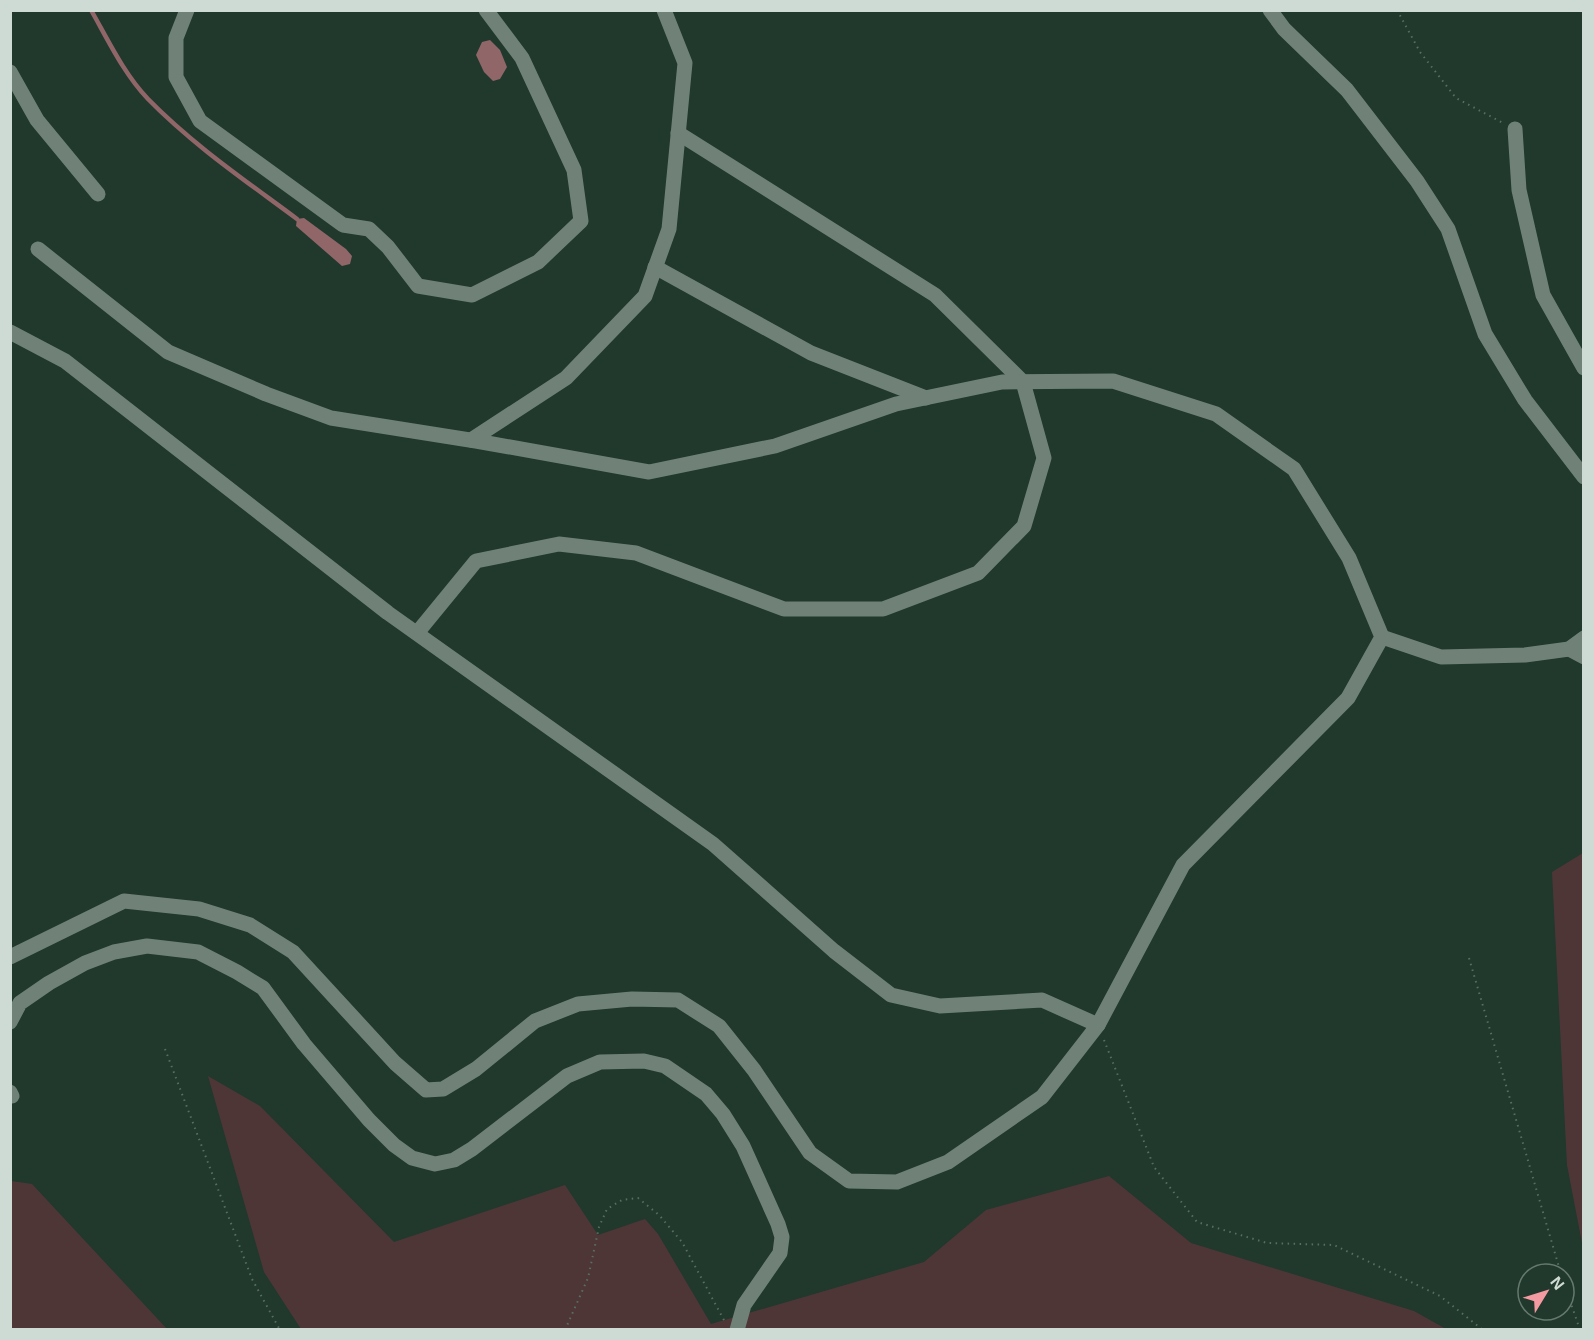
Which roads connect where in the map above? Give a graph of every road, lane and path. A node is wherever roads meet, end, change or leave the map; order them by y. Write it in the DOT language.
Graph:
graph roads {
  1 [pos="187,10"];
  2 [pos="486,10"];
  3 [pos="664,10"];
  4 [pos="1270,10"];
  5 [pos="1397,10"];
  6 [pos="10,72"];
  7 [pos="1515,129"];
  8 [pos="678,133"];
  9 [pos="98,194"];
  10 [pos="38,249"];
  11 [pos="655,267"];
  12 [pos="10,332"];
  13 [pos="1584,368"];
  14 [pos="1023,382"];
  15 [pos="926,398"];
  16 [pos="471,440"];
  17 [pos="1584,477"];
  18 [pos="417,633"];
  19 [pos="1382,637"];
  20 [pos="1584,639"];
  21 [pos="1569,649"];
  22 [pos="1584,657"];
  23 [pos="10,957"];
  24 [pos="1469,958"];
  25 [pos="10,1022"];
  26 [pos="1098,1025"];
  27 [pos="165,1049"];
  28 [pos="1558,1262"];
  29 [pos="280,1329"];
  30 [pos="565,1329"];
  31 [pos="730,1329"];
  32 [pos="737,1329"];
  33 [pos="1483,1329"];
  1 -- 2 [label="lane"];
  3 -- 8 [label="lane"];
  4 -- 17 [label="lane"];
  5 -- 7 [label="path"];
  6 -- 9 [label="lane"];
  7 -- 13 [label="lane"];
  8 -- 11 [label="lane"];
  8 -- 14 [label="lane"];
  10 -- 16 [label="lane"];
  11 -- 15 [label="lane"];
  11 -- 16 [label="lane"];
  12 -- 18 [label="lane"];
  14 -- 15 [label="lane"];
  14 -- 18 [label="lane"];
  14 -- 19 [label="lane"];
  15 -- 16 [label="lane"];
  18 -- 26 [label="lane"];
  19 -- 21 [label="lane"];
  19 -- 26 [label="lane"];
  20 -- 21 [label="lane"];
  21 -- 22 [label="lane"];
  23 -- 26 [label="lane"];
  24 -- 28 [label="path"];
  25 -- 32 [label="lane"];
  26 -- 33 [label="path"];
  27 -- 29 [label="path"];
  30 -- 31 [label="path"];
}
